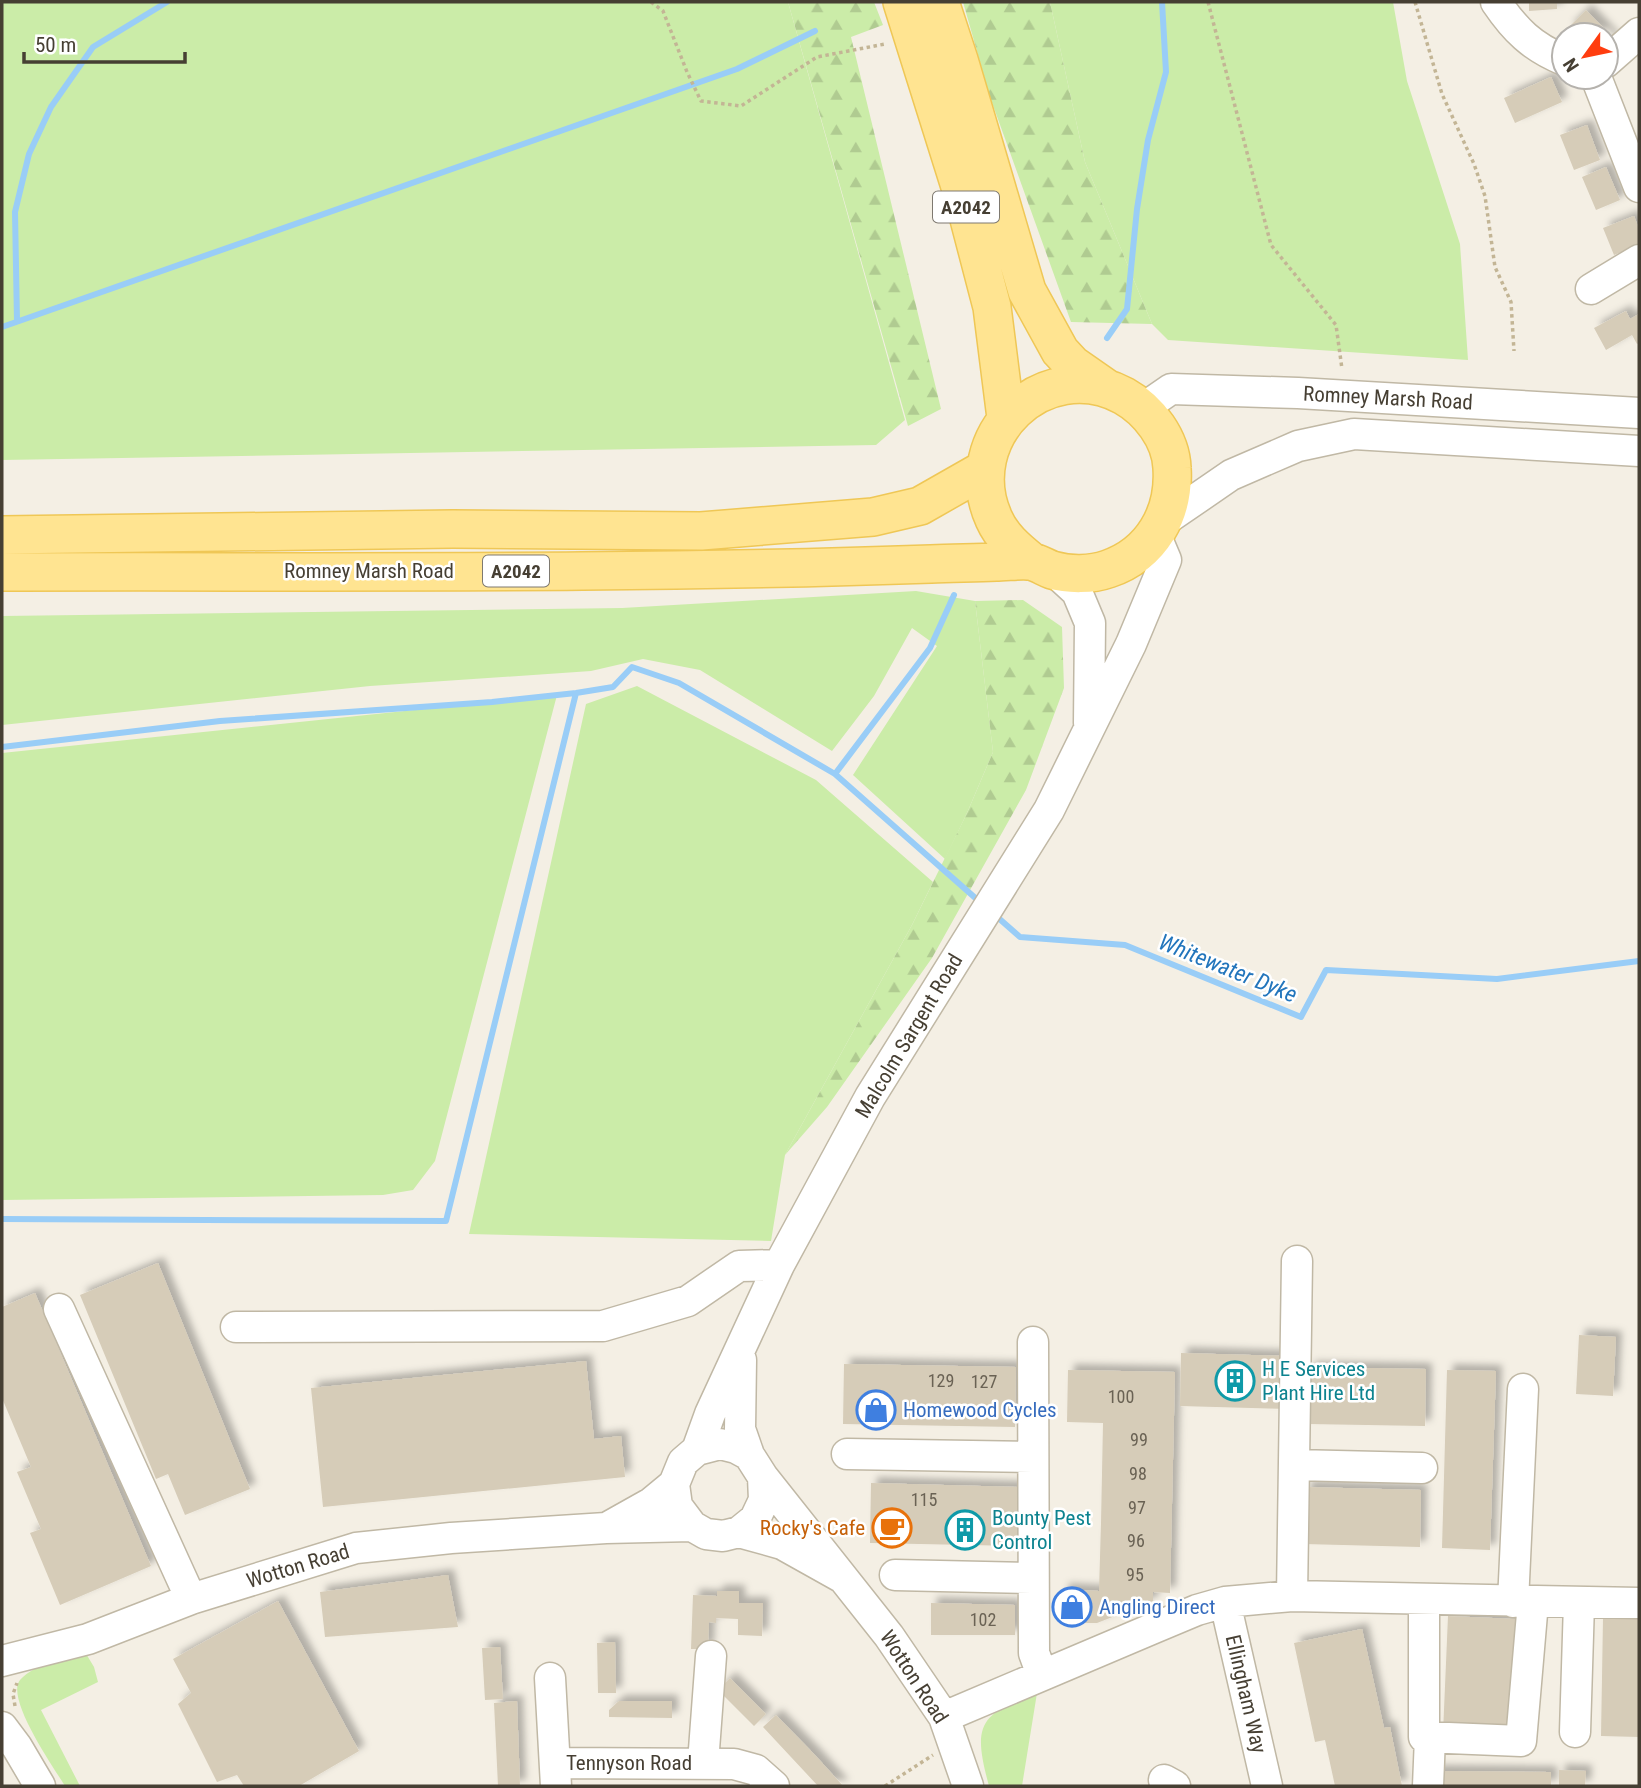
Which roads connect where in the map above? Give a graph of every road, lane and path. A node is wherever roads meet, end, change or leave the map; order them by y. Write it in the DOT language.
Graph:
graph roads {
  1 [pos="651,2"];
  2 [pos="902,2"];
  3 [pos="940,2"];
  4 [pos="1208,2"];
  5 [pos="1415,2"];
  6 [pos="1496,2"];
  7 [pos="1639,33"];
  8 [pos="915,37"];
  9 [pos="1620,50"];
  10 [pos="1550,54"];
  11 [pos="1601,91"];
  12 [pos="1639,187"];
  13 [pos="1639,260"];
  14 [pos="1591,289"];
  15 [pos="1514,351"];
  16 [pos="1106,388"];
  17 [pos="1346,396"];
  18 [pos="1142,409"];
  19 [pos="1639,413"];
  20 [pos="1006,418"];
  21 [pos="1639,451"];
  22 [pos="985,468"];
  23 [pos="1160,528"];
  24 [pos="2,535"];
  25 [pos="1042,566"];
  26 [pos="2,572"];
  27 [pos="1088,730"];
  28 [pos="1297,1261"];
  29 [pos="779,1265"];
  30 [pos="59,1309"];
  31 [pos="236,1327"];
  32 [pos="1032,1342"];
  33 [pos="741,1349"];
  34 [pos="1523,1389"];
  35 [pos="697,1450"];
  36 [pos="847,1454"];
  37 [pos="1032,1458"];
  38 [pos="1294,1465"];
  39 [pos="756,1466"];
  40 [pos="1422,1468"];
  41 [pos="674,1484"];
  42 [pos="692,1527"];
  43 [pos="606,1528"];
  44 [pos="739,1532"];
  45 [pos="895,1575"];
  46 [pos="841,1577"];
  47 [pos="1032,1578"];
  48 [pos="1292,1596"];
  49 [pos="191,1599"];
  50 [pos="1424,1599"];
  51 [pos="1225,1602"];
  52 [pos="1523,1602"];
  53 [pos="1579,1602"];
  54 [pos="1639,1603"];
  55 [pos="711,1656"];
  56 [pos="12,1660"];
  57 [pos="1042,1675"];
  58 [pos="550,1678"];
  59 [pos="8,1718"];
  60 [pos="948,1729"];
  61 [pos="1575,1732"];
  62 [pos="1430,1737"];
  63 [pos="704,1763"];
  64 [pos="555,1774"];
  65 [pos="40,1786"];
  66 [pos="774,1786"];
  67 [pos="885,1786"];
  68 [pos="968,1786"];
  69 [pos="1267,1786"];
  70 [pos="1428,1786"];
  1 -- 8 [label="path"];
  2 -- 8 [label="main road, A2042"];
  3 -- 16 [label="main road, A2042"];
  4 -- 17 [label="path"];
  5 -- 15 [label="path"];
  6 -- 10 [label="street"];
  7 -- 9 [label="street"];
  8 -- 20 [label="main road, A2042"];
  11 -- 12 [label="street"];
  13 -- 14 [label="street"];
  16 -- 18 [label="main road"];
  16 -- 20 [label="main road"];
  17 -- 18 [label="street, Romney Marsh Road"];
  17 -- 19 [label="street, Romney Marsh Road"];
  18 -- 23 [label="main road"];
  20 -- 22 [label="main road"];
  21 -- 23 [label="street, Romney Marsh Road"];
  22 -- 24 [label="main road, Romney Marsh Road / A2042"];
  22 -- 25 [label="main road"];
  23 -- 25 [label="main road"];
  23 -- 27 [label="street, Malcolm Sargent Road"];
  25 -- 26 [label="main road, Romney Marsh Road / A2042"];
  25 -- 27 [label="street, Malcolm Sargent Road"];
  27 -- 29 [label="street, Malcolm Sargent Road"];
  28 -- 38 [label="street"];
  29 -- 31 [label="street"];
  29 -- 33 [label="street, Malcolm Sargent Road"];
  30 -- 49 [label="street"];
  32 -- 37 [label="street"];
  33 -- 35 [label="street, Malcolm Sargent Road"];
  33 -- 39 [label="street, Malcolm Sargent Road"];
  34 -- 52 [label="street"];
  35 -- 39 [label="street"];
  35 -- 41 [label="street, Wotton Road"];
  36 -- 37 [label="street"];
  37 -- 47 [label="street"];
  38 -- 40 [label="street"];
  38 -- 48 [label="street"];
  39 -- 44 [label="street"];
  39 -- 46 [label="street, Wotton Road"];
  41 -- 42 [label="street"];
  41 -- 43 [label="street, Wotton Road"];
  42 -- 43 [label="street, Wotton Road"];
  42 -- 44 [label="street, Wotton Road"];
  43 -- 49 [label="street, Wotton Road"];
  44 -- 46 [label="street, Wotton Road"];
  45 -- 47 [label="street"];
  46 -- 60 [label="street, Wotton Road"];
  47 -- 57 [label="street"];
  48 -- 50 [label="street"];
  48 -- 51 [label="street"];
  49 -- 56 [label="street, Wotton Road"];
  50 -- 52 [label="street"];
  50 -- 62 [label="street"];
  51 -- 57 [label="street"];
  51 -- 69 [label="street, Ellingham Way"];
  52 -- 53 [label="street"];
  52 -- 62 [label="street"];
  53 -- 54 [label="street"];
  53 -- 61 [label="street"];
  55 -- 63 [label="street, Tennyson Road"];
  56 -- 59 [label="path"];
  57 -- 60 [label="street"];
  58 -- 64 [label="street, Tennyson Road"];
  59 -- 65 [label="street"];
  60 -- 67 [label="path"];
  60 -- 68 [label="street, Wotton Road"];
  62 -- 70 [label="street"];
  63 -- 64 [label="street, Tennyson Road"];
  63 -- 66 [label="street, Tennyson Road"];
}
